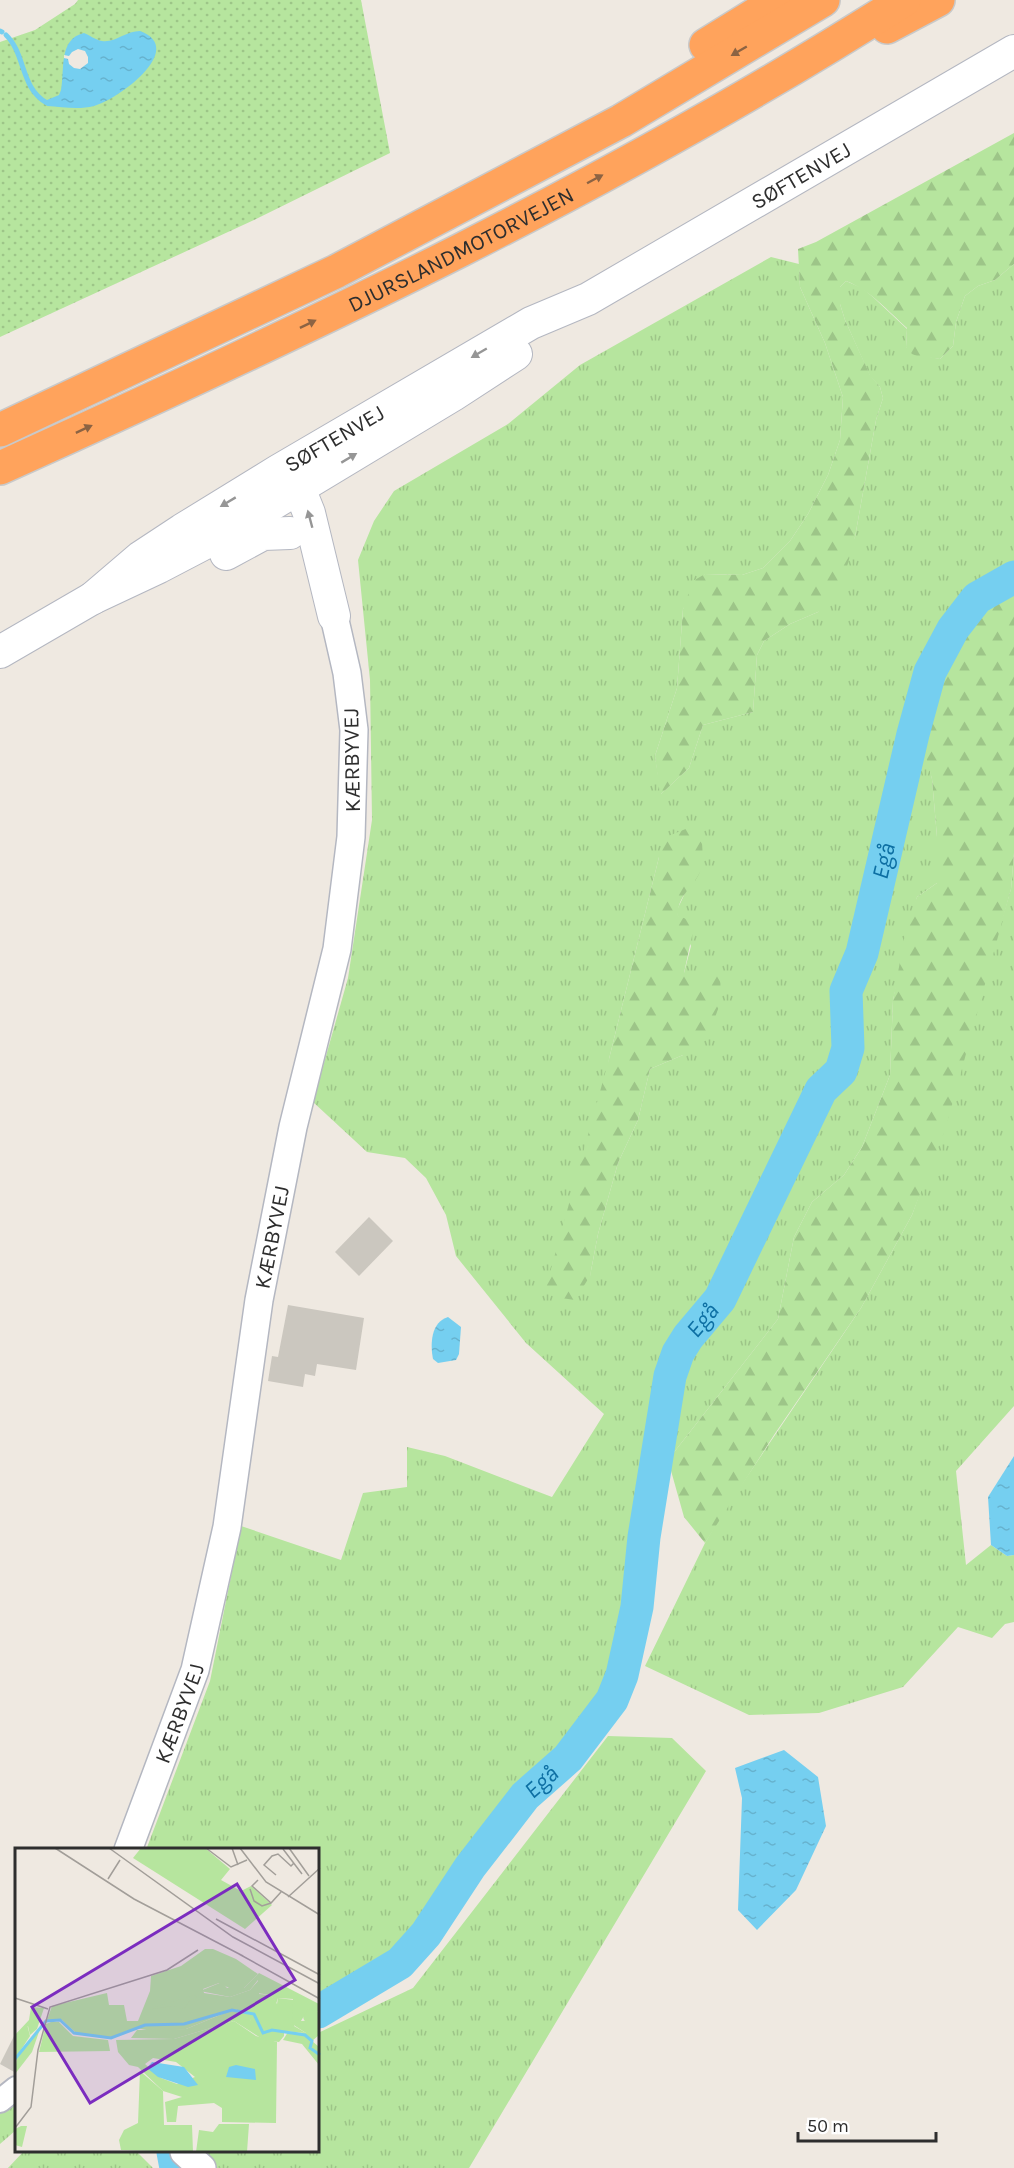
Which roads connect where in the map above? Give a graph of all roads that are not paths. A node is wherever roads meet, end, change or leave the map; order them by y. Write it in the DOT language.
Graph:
graph roads {
  1 [pos="821,0"];
  2 [pos="904,0"];
  3 [pos="938,0"];
  4 [pos="784,11"];
  5 [pos="1014,51"];
  6 [pos="745,95"];
  7 [pos="0,417"];
  8 [pos="0,430"];
  9 [pos="0,468"];
  10 [pos="284,487"];
  11 [pos="290,533"];
  12 [pos="123,584"];
  13 [pos="93,598"];
  14 [pos="334,616"];
  15 [pos="0,652"];
  16 [pos="129,1848"];
  17 [pos="15,2089"];
  18 [pos="0,2101"];
  19 [pos="186,2153"];
  20 [pos="202,2168"];
  1 -- 4 [label="highway"];
  2 -- 6 [label="highway, DJURSLANDMOTORVEJEN"];
  3 -- 6 [label="highway"];
  4 -- 7 [label="highway"];
  4 -- 8 [label="highway, DJURSLANDMOTORVEJEN, one-way"];
  5 -- 10 [label="main road, SØFTENVEJ"];
  9 -- 6 [label="highway, DJURSLANDMOTORVEJEN, one-way"];
  10 -- 11 [label="main road"];
  10 -- 12 [label="main road, SØFTENVEJ"];
  10 -- 13 [label="main road, SØFTENVEJ, one-way"];
  14 -- 10 [label="main road, one-way"];
  11 -- 12 [label="main road"];
  11 -- 14 [label="main road"];
  12 -- 13 [label="main road, SØFTENVEJ"];
  13 -- 15 [label="main road, SØFTENVEJ"];
  14 -- 16 [label="street, KÆRBYVEJ"];
  17 -- 18 [label="street"];
  19 -- 20 [label="street"];
}
